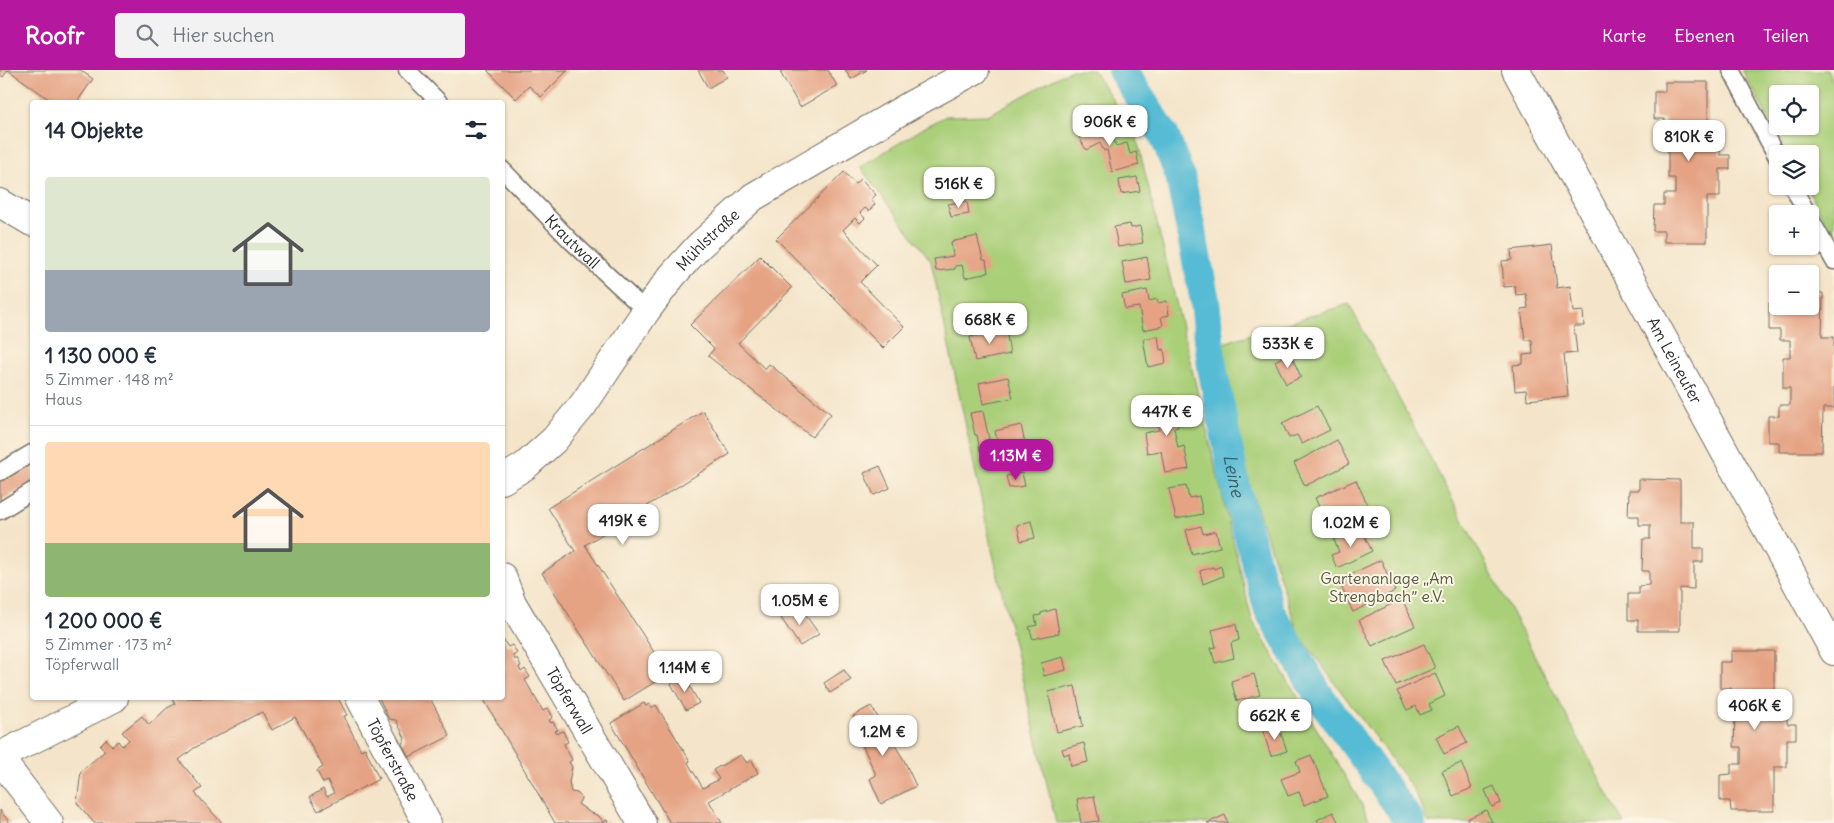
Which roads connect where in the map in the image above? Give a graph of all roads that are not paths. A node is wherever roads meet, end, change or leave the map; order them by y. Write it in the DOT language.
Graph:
graph roads {
  1 [pos="407,70"];
  2 [pos="975,70"];
  3 [pos="1516,70"];
  4 [pos="1731,70"];
  5 [pos="437,100"];
  6 [pos="1771,145"];
  7 [pos="505,173"];
  8 [pos="0,203"];
  9 [pos="30,221"];
  10 [pos="1819,234"];
  11 [pos="1834,261"];
  12 [pos="646,311"];
  13 [pos="30,454"];
  14 [pos="0,472"];
  15 [pos="505,478"];
  16 [pos="30,493"];
  17 [pos="0,511"];
  18 [pos="505,585"];
  19 [pos="1834,651"];
  20 [pos="110,700"];
  21 [pos="361,700"];
  22 [pos="0,758"];
  23 [pos="49,823"];
  24 [pos="427,823"];
  25 [pos="642,823"];
  1 -- 5 [label="lane"];
  2 -- 12 [label="street, Mühlstraße"];
  3 -- 19 [label="street, Am Leineufer"];
  4 -- 6 [label="lane"];
  7 -- 12 [label="lane, Krautwall"];
  8 -- 9 [label="street"];
  10 -- 11 [label="lane"];
  12 -- 15 [label="street, Mühlstraße"];
  13 -- 14 [label="lane"];
  16 -- 17 [label="lane"];
  18 -- 25 [label="street, Töpferwall"];
  20 -- 22 [label="street"];
  21 -- 24 [label="street, Töpferstraße"];
  22 -- 23 [label="street"];
}
